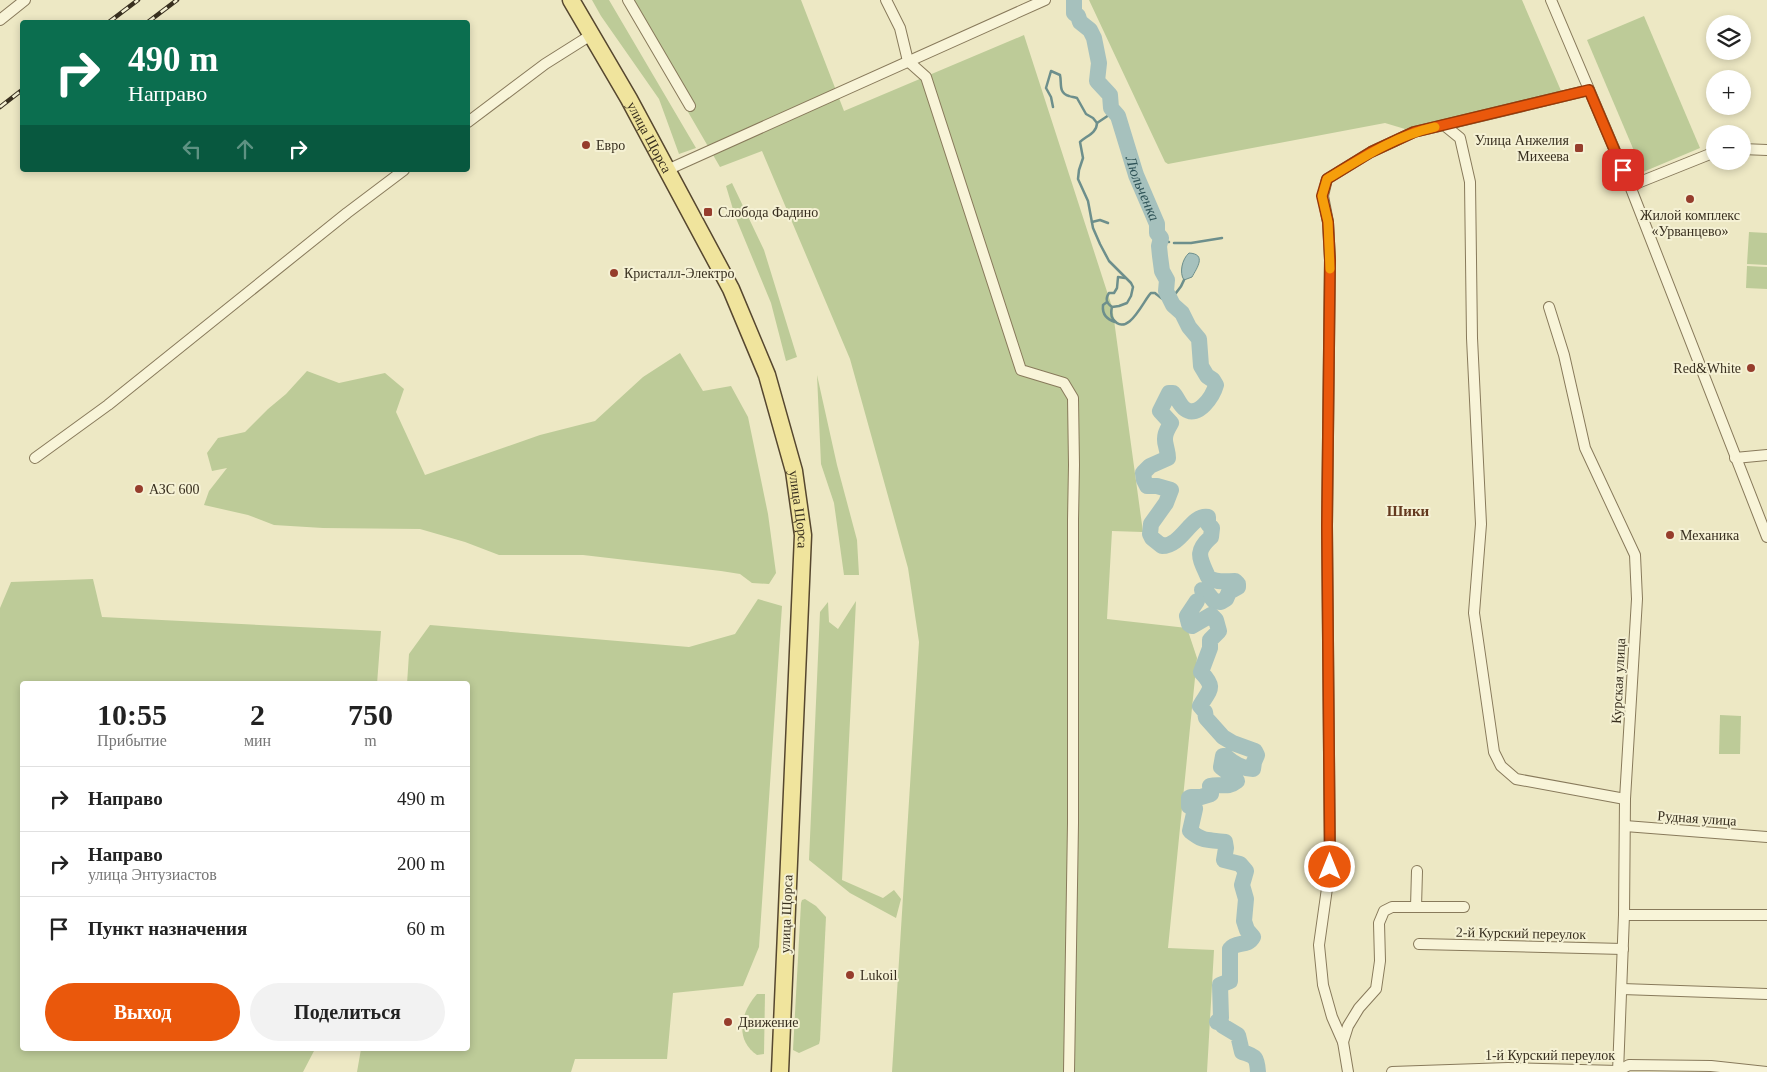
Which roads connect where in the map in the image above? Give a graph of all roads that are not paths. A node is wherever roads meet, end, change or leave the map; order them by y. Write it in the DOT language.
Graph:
graph roads {
  1 [pos="25,0"];
  2 [pos="571,0"];
  3 [pos="628,0"];
  4 [pos="886,0"];
  5 [pos="1045,0"];
  6 [pos="1551,0"];
  7 [pos="0,20"];
  8 [pos="591,35"];
  9 [pos="908,61"];
  10 [pos="1589,90"];
  11 [pos="690,106"];
  12 [pos="470,120"];
  13 [pos="1444,125"];
  14 [pos="1751,149"];
  15 [pos="1767,150"];
  16 [pos="1706,156"];
  17 [pos="667,170"];
  18 [pos="401,172"];
  19 [pos="1630,186"];
  20 [pos="1549,307"];
  21 [pos="1767,455"];
  22 [pos="35,458"];
  23 [pos="1735,458"];
  24 [pos="1767,537"];
  25 [pos="1625,799"];
  26 [pos="1625,826"];
  27 [pos="1767,837"];
  28 [pos="1417,871"];
  29 [pos="1416,907"];
  30 [pos="1464,907"];
  31 [pos="1624,915"];
  32 [pos="1767,916"];
  33 [pos="1419,944"];
  34 [pos="1623,949"];
  35 [pos="1622,989"];
  36 [pos="1767,994"];
  37 [pos="1343,1042"];
  38 [pos="1618,1071"];
  39 [pos="780,1072"];
  40 [pos="1069,1072"];
  41 [pos="1348,1072"];
  42 [pos="1392,1072"];
  43 [pos="1767,1072"];
  1 -- 7 [label="street"];
  2 -- 8 [label="main road, улица Щорса"];
  3 -- 11 [label="street"];
  4 -- 9 [label="street"];
  5 -- 9 [label="street"];
  6 -- 10 [label="street"];
  8 -- 12 [label="street"];
  8 -- 17 [label="main road, улица Щорса"];
  9 -- 17 [label="street"];
  9 -- 40 [label="street"];
  10 -- 13 [label="street"];
  10 -- 19 [label="street"];
  13 -- 25 [label="street"];
  13 -- 37 [label="street"];
  14 -- 15 [label="street"];
  16 -- 19 [label="street"];
  17 -- 39 [label="main road, улица Щорса"];
  18 -- 22 [label="street"];
  19 -- 23 [label="street"];
  20 -- 25 [label="street, Курская улица"];
  21 -- 23 [label="street"];
  23 -- 24 [label="street"];
  25 -- 26 [label="street, Курская улица"];
  26 -- 27 [label="street, Рудная улица"];
  26 -- 31 [label="street, Курская улица"];
  28 -- 29 [label="street"];
  29 -- 30 [label="street"];
  29 -- 37 [label="street"];
  31 -- 32 [label="street"];
  31 -- 34 [label="street, Курская улица"];
  33 -- 34 [label="street, 2-й Курский переулок"];
  34 -- 35 [label="street, Курская улица"];
  35 -- 36 [label="street"];
  35 -- 38 [label="street, Курская улица"];
  37 -- 41 [label="street"];
  38 -- 42 [label="street, 1-й Курский переулок"];
  38 -- 43 [label="street, 1-й Курский переулок"];
}
